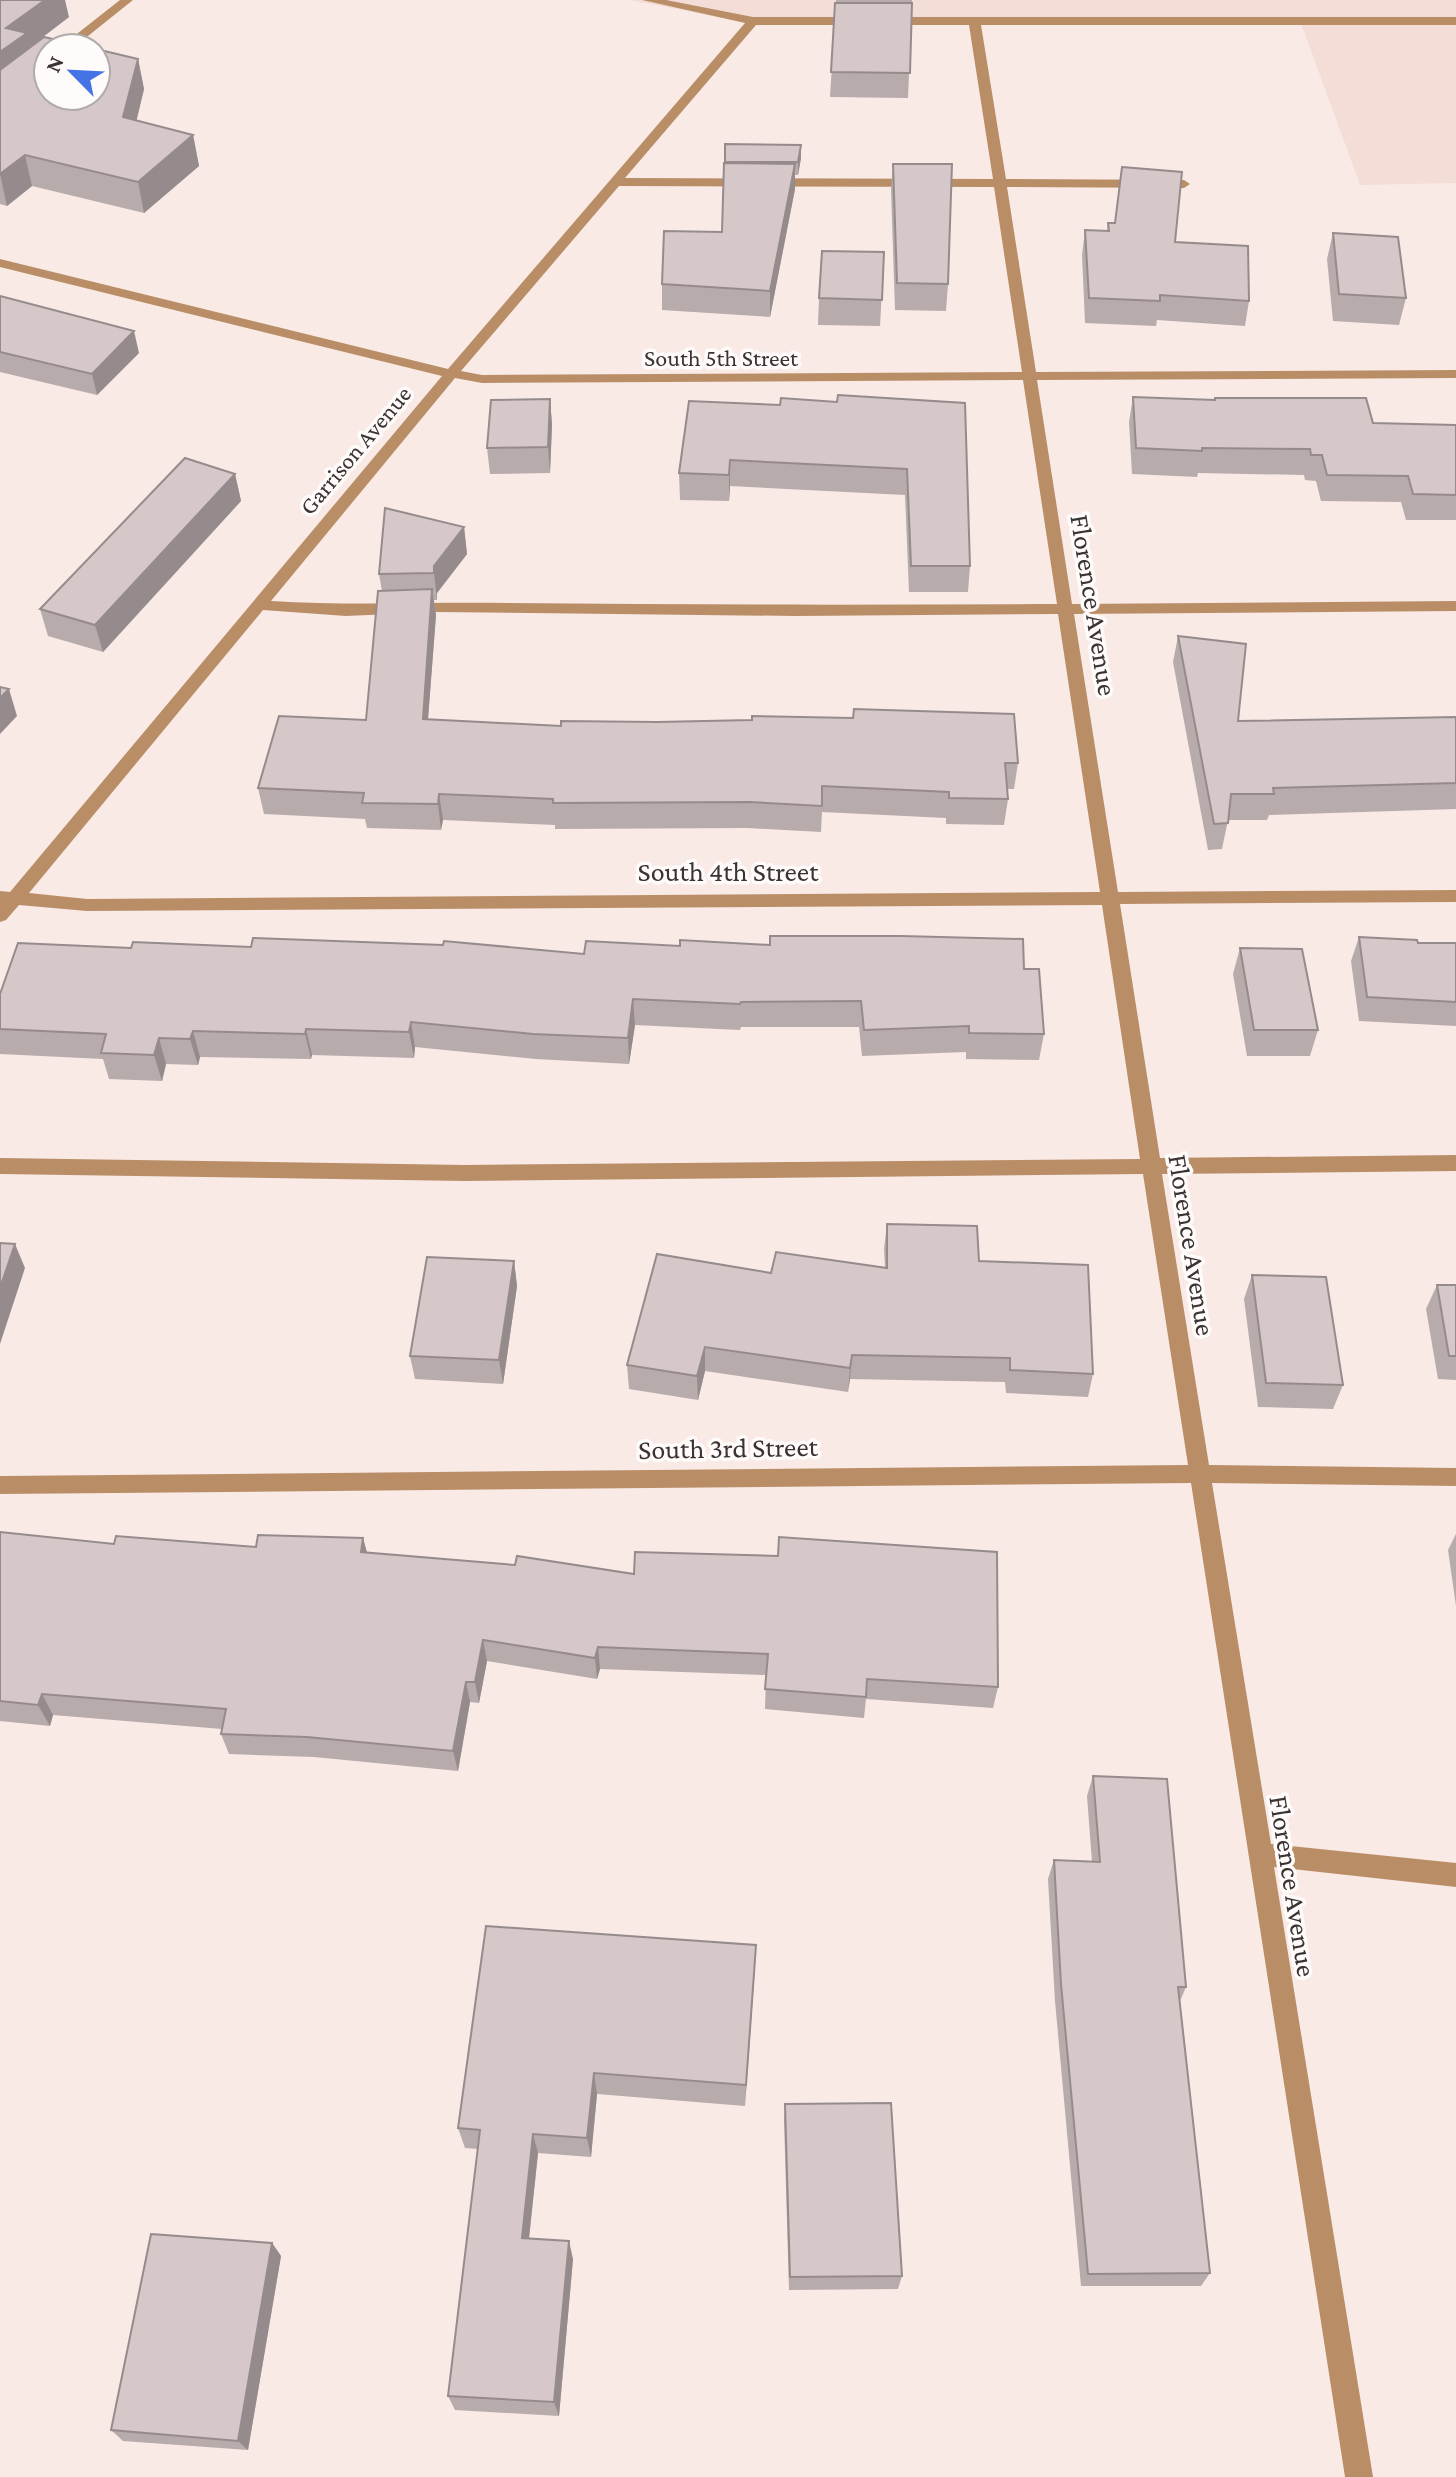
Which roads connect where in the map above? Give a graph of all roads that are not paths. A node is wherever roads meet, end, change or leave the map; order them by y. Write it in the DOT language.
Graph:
graph roads {
  1 [pos="127,0"];
  2 [pos="648,0"];
  3 [pos="753,21"];
  4 [pos="1456,21"];
  5 [pos="975,22"];
  6 [pos="86,32"];
  7 [pos="615,182"];
  8 [pos="1000,184"];
  9 [pos="1184,184"];
  10 [pos="0,263"];
  11 [pos="451,374"];
  12 [pos="1456,374"];
  13 [pos="1030,377"];
  14 [pos="257,605"];
  15 [pos="1456,606"];
  16 [pos="1065,607"];
  17 [pos="1456,896"];
  18 [pos="1111,897"];
  19 [pos="7,898"];
  20 [pos="0,916"];
  21 [pos="1456,1163"];
  22 [pos="1151,1165"];
  23 [pos="0,1166"];
  24 [pos="1200,1474"];
  25 [pos="1456,1477"];
  26 [pos="0,1485"];
  27 [pos="1259,1854"];
  28 [pos="1456,1875"];
  29 [pos="1359,2477"];
  1 -- 6 [label="street"];
  2 -- 3 [label="street"];
  3 -- 5 [label="street"];
  3 -- 7 [label="street, Garrison Avenue"];
  4 -- 5 [label="street"];
  5 -- 8 [label="street, Florence Avenue"];
  7 -- 8 [label="street"];
  7 -- 11 [label="street, Garrison Avenue"];
  8 -- 9 [label="street"];
  8 -- 13 [label="street, Florence Avenue"];
  10 -- 11 [label="street, South 5th Street"];
  11 -- 13 [label="street, South 5th Street"];
  11 -- 14 [label="street, Garrison Avenue"];
  12 -- 13 [label="street, South 5th Street"];
  13 -- 16 [label="street, Florence Avenue"];
  14 -- 16 [label="street"];
  14 -- 19 [label="street, Garrison Avenue"];
  15 -- 16 [label="street"];
  16 -- 18 [label="street, Florence Avenue"];
  17 -- 18 [label="street, South 4th Street"];
  18 -- 19 [label="street, South 4th Street"];
  18 -- 22 [label="street, Florence Avenue"];
  19 -- 20 [label="street, Garrison Avenue"];
  21 -- 22 [label="street"];
  22 -- 23 [label="street"];
  22 -- 24 [label="street, Florence Avenue"];
  24 -- 25 [label="street, South 3rd Street"];
  24 -- 26 [label="street, South 3rd Street"];
  24 -- 27 [label="street, Florence Avenue"];
  27 -- 28 [label="street"];
  27 -- 29 [label="street, Florence Avenue"];
}
